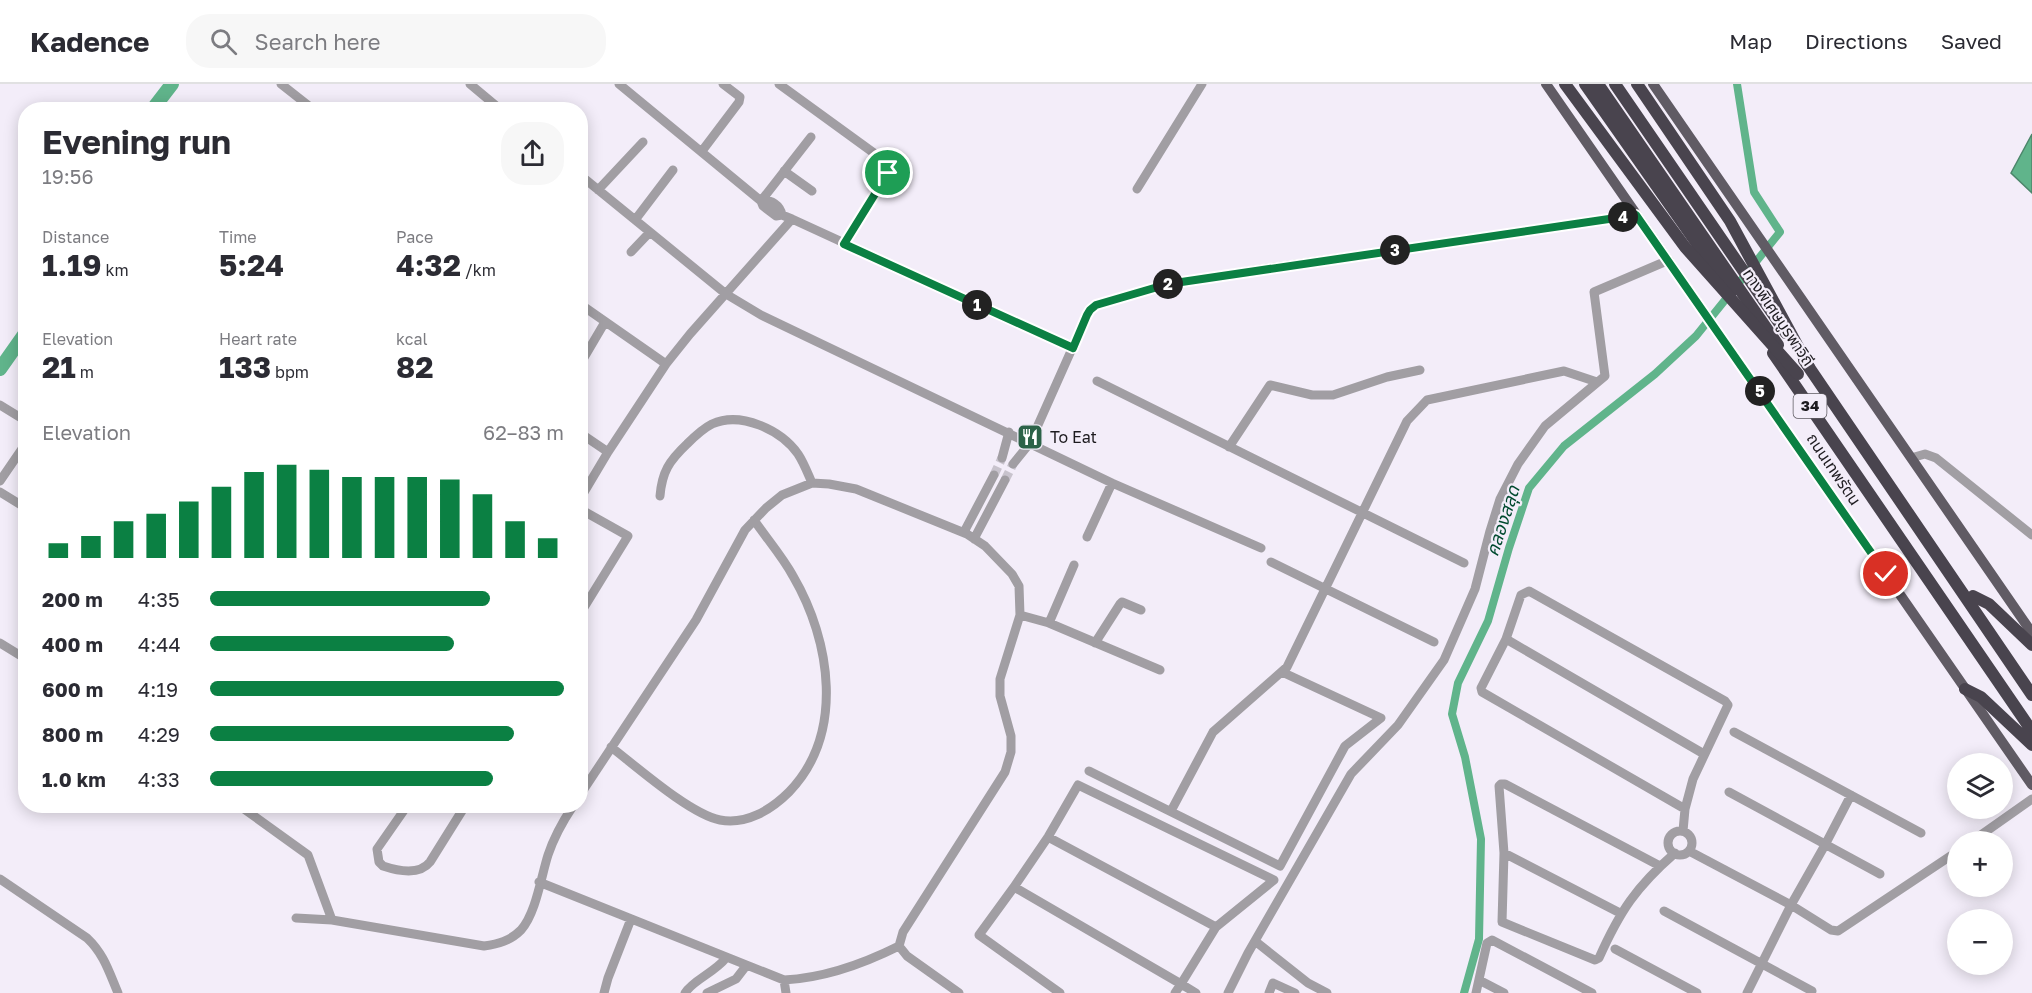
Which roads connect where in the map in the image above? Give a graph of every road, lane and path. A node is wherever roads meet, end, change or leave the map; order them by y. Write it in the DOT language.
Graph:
graph roads {
  1 [pos="281,84"];
  2 [pos="470,84"];
  3 [pos="620,84"];
  4 [pos="723,84"];
  5 [pos="779,84"];
  6 [pos="1202,84"];
  7 [pos="1546,84"];
  8 [pos="1565,84"];
  9 [pos="1585,84"];
  10 [pos="1598,84"];
  11 [pos="1615,84"];
  12 [pos="1625,84"];
  13 [pos="1637,84"];
  14 [pos="1653,84"];
  15 [pos="304,102"];
  16 [pos="491,102"];
  17 [pos="811,137"];
  18 [pos="643,142"];
  19 [pos="702,151"];
  20 [pos="673,170"];
  21 [pos="784,171"];
  22 [pos="588,182"];
  23 [pos="1137,189"];
  24 [pos="598,190"];
  25 [pos="812,191"];
  26 [pos="762,201"];
  27 [pos="1636,215"];
  28 [pos="787,217"];
  29 [pos="635,220"];
  30 [pos="650,232"];
  31 [pos="844,244"];
  32 [pos="631,252"];
  33 [pos="1669,260"];
  34 [pos="726,294"];
  35 [pos="588,310"];
  36 [pos="605,322"];
  37 [pos="1073,348"];
  38 [pos="588,350"];
  39 [pos="666,364"];
  40 [pos="1809,367"];
  41 [pos="1420,370"];
  42 [pos="1798,374"];
  43 [pos="1097,381"];
  44 [pos="1597,382"];
  45 [pos="0,405"];
  46 [pos="18,416"];
  47 [pos="1008,432"];
  48 [pos="588,438"];
  49 [pos="1030,443"];
  50 [pos="1229,447"];
  51 [pos="608,452"];
  52 [pos="18,455"];
  53 [pos="1002,458"];
  54 [pos="1911,458"];
  55 [pos="1013,464"];
  56 [pos="994,475"];
  57 [pos="1005,480"];
  58 [pos="0,481"];
  59 [pos="812,483"];
  60 [pos="1112,483"];
  61 [pos="588,486"];
  62 [pos="0,492"];
  63 [pos="660,496"];
  64 [pos="18,503"];
  65 [pos="1363,512"];
  66 [pos="588,514"];
  67 [pos="754,520"];
  68 [pos="964,532"];
  69 [pos="2032,535"];
  70 [pos="1088,537"];
  71 [pos="975,539"];
  72 [pos="1261,548"];
  73 [pos="1271,562"];
  74 [pos="1464,563"];
  75 [pos="1074,565"];
  76 [pos="1326,588"];
  77 [pos="1973,596"];
  78 [pos="588,601"];
  79 [pos="1141,610"];
  80 [pos="1020,615"];
  81 [pos="1049,623"];
  82 [pos="2032,633"];
  83 [pos="1506,639"];
  84 [pos="1434,642"];
  85 [pos="0,643"];
  86 [pos="1095,643"];
  87 [pos="2032,645"];
  88 [pos="18,654"];
  89 [pos="1160,670"];
  90 [pos="1282,672"];
  91 [pos="2032,683"];
  92 [pos="1965,688"];
  93 [pos="2032,695"];
  94 [pos="2032,719"];
  95 [pos="2032,731"];
  96 [pos="1734,732"];
  97 [pos="2032,745"];
  98 [pos="611,747"];
  99 [pos="1704,754"];
  100 [pos="1089,771"];
  101 [pos="588,783"];
  102 [pos="2032,785"];
  103 [pos="1729,792"];
  104 [pos="1851,795"];
  105 [pos="2032,800"];
  106 [pos="1685,809"];
  107 [pos="1171,811"];
  108 [pos="250,813"];
  109 [pos="402,813"];
  110 [pos="461,813"];
  111 [pos="569,813"];
  112 [pos="1683,831"];
  113 [pos="1987,831"];
  114 [pos="1921,833"];
  115 [pos="1047,837"];
  116 [pos="1826,845"];
  117 [pos="1689,851"];
  118 [pos="1504,853"];
  119 [pos="1675,853"];
  120 [pos="1947,858"];
  121 [pos="1660,866"];
  122 [pos="1880,874"];
  123 [pos="0,879"];
  124 [pos="539,882"];
  125 [pos="1014,887"];
  126 [pos="1791,905"];
  127 [pos="1664,911"];
  128 [pos="1620,913"];
  129 [pos="296,918"];
  130 [pos="631,919"];
  131 [pos="332,920"];
  132 [pos="1216,927"];
  133 [pos="1255,942"];
  134 [pos="899,946"];
  135 [pos="1615,949"];
  136 [pos="726,958"];
  137 [pos="1762,964"];
  138 [pos="746,966"];
  139 [pos="784,980"];
  140 [pos="1479,980"];
  141 [pos="1181,984"];
  142 [pos="1812,991"];
  143 [pos="956,992"];
  144 [pos="118,993"];
  145 [pos="604,993"];
  146 [pos="685,993"];
  147 [pos="708,993"];
  148 [pos="786,993"];
  149 [pos="1060,993"];
  150 [pos="1175,993"];
  151 [pos="1196,993"];
  152 [pos="1228,993"];
  153 [pos="1269,993"];
  154 [pos="1294,993"];
  155 [pos="1327,993"];
  156 [pos="1476,993"];
  157 [pos="1504,993"];
  158 [pos="1592,993"];
  159 [pos="1697,993"];
  160 [pos="1747,993"];
  1 -- 15 [label="street"];
  2 -- 16 [label="street"];
  3 -- 19 [label="street"];
  4 -- 19 [label="street"];
  5 -- 31 [label="street"];
  6 -- 23 [label="street"];
  7 -- 27 [label="main road, ถนนเทพรัตน / 34"];
  8 -- 42 [label="highway, bridge"];
  9 -- 95 [label="highway, ถนนเทพรัตน / 34"];
  10 -- 42 [label="highway, ทางพิเศษบูรพาวิถี, bridge"];
  11 -- 40 [label="highway, ทางพิเศษบูรพาวิถี, bridge"];
  12 -- 77 [label="highway, 34"];
  13 -- 40 [label="highway, bridge"];
  14 -- 54 [label="main road"];
  17 -- 21 [label="street"];
  18 -- 24 [label="street"];
  19 -- 26 [label="street"];
  20 -- 29 [label="street"];
  21 -- 25 [label="street"];
  21 -- 26 [label="street"];
  22 -- 24 [label="street"];
  24 -- 29 [label="street"];
  26 -- 28 [label="street"];
  27 -- 33 [label="main road, ถนนเทพรัตน / 34"];
  27 -- 37 [label="street"];
  28 -- 31 [label="street"];
  28 -- 34 [label="street"];
  29 -- 30 [label="street"];
  30 -- 32 [label="street"];
  30 -- 34 [label="street"];
  31 -- 37 [label="street"];
  33 -- 44 [label="street"];
  33 -- 92 [label="main road, ถนนเทพรัตน / 34"];
  34 -- 39 [label="street"];
  34 -- 47 [label="street"];
  35 -- 36 [label="street"];
  36 -- 38 [label="street"];
  36 -- 39 [label="street"];
  37 -- 49 [label="street"];
  39 -- 51 [label="street"];
  40 -- 93 [label="highway, ทางพิเศษบูรพาวิถี"];
  41 -- 50 [label="street"];
  42 -- 94 [label="highway, ทางพิเศษบูรพาวิถี"];
  43 -- 50 [label="street"];
  44 -- 65 [label="street"];
  44 -- 133 [label="street"];
  45 -- 46 [label="street"];
  47 -- 49 [label="street"];
  47 -- 53 [label="street"];
  48 -- 51 [label="street"];
  49 -- 55 [label="street"];
  49 -- 60 [label="street"];
  50 -- 65 [label="street"];
  51 -- 61 [label="street"];
  52 -- 58 [label="street"];
  54 -- 69 [label="street"];
  54 -- 82 [label="main road"];
  56 -- 68 [label="street"];
  57 -- 71 [label="street"];
  59 -- 63 [label="street"];
  59 -- 67 [label="street"];
  59 -- 68 [label="street"];
  60 -- 70 [label="street"];
  60 -- 72 [label="street"];
  62 -- 64 [label="street"];
  65 -- 74 [label="street"];
  65 -- 76 [label="street"];
  66 -- 78 [label="street"];
  67 -- 98 [label="street"];
  67 -- 98 [label="street"];
  68 -- 71 [label="street"];
  71 -- 80 [label="street"];
  73 -- 76 [label="street"];
  75 -- 81 [label="street"];
  76 -- 84 [label="street"];
  76 -- 90 [label="street"];
  77 -- 87 [label="highway"];
  77 -- 91 [label="highway, 34"];
  79 -- 86 [label="street"];
  80 -- 81 [label="street"];
  80 -- 134 [label="street"];
  81 -- 86 [label="street"];
  83 -- 99 [label="street"];
  83 -- 99 [label="street"];
  83 -- 106 [label="street"];
  85 -- 88 [label="street"];
  86 -- 89 [label="street"];
  90 -- 107 [label="street"];
  90 -- 107 [label="street"];
  92 -- 97 [label="highway"];
  92 -- 102 [label="main road, ถนนเทพรัตน / 34"];
  96 -- 104 [label="street"];
  98 -- 101 [label="street"];
  99 -- 106 [label="street"];
  100 -- 107 [label="street"];
  103 -- 116 [label="street"];
  104 -- 114 [label="street"];
  104 -- 116 [label="street"];
  105 -- 113 [label="street"];
  106 -- 112 [label="street"];
  108 -- 131 [label="street"];
  109 -- 110 [label="street"];
  111 -- 124 [label="street"];
  112 -- 117 [label="street"];
  112 -- 119 [label="street"];
  115 -- 125 [label="street"];
  115 -- 132 [label="street"];
  115 -- 132 [label="street"];
  116 -- 122 [label="street"];
  116 -- 126 [label="street"];
  117 -- 119 [label="street"];
  117 -- 126 [label="street"];
  118 -- 121 [label="street"];
  118 -- 128 [label="street"];
  118 -- 128 [label="street"];
  119 -- 121 [label="street"];
  120 -- 126 [label="street"];
  121 -- 128 [label="street"];
  123 -- 144 [label="street"];
  124 -- 130 [label="street"];
  124 -- 131 [label="street"];
  125 -- 141 [label="street"];
  125 -- 149 [label="street"];
  126 -- 137 [label="street"];
  127 -- 137 [label="street"];
  129 -- 131 [label="street"];
  130 -- 136 [label="street"];
  130 -- 145 [label="street"];
  132 -- 141 [label="street"];
  133 -- 152 [label="street"];
  133 -- 155 [label="street"];
  134 -- 139 [label="street"];
  134 -- 143 [label="street"];
  135 -- 159 [label="street"];
  136 -- 138 [label="street"];
  136 -- 146 [label="street"];
  137 -- 142 [label="street"];
  137 -- 160 [label="street"];
  138 -- 139 [label="street"];
  138 -- 147 [label="street"];
  139 -- 148 [label="street"];
  140 -- 156 [label="street"];
  140 -- 157 [label="street"];
  140 -- 158 [label="street"];
  141 -- 150 [label="street"];
  141 -- 151 [label="street"];
  153 -- 154 [label="street"];
}
